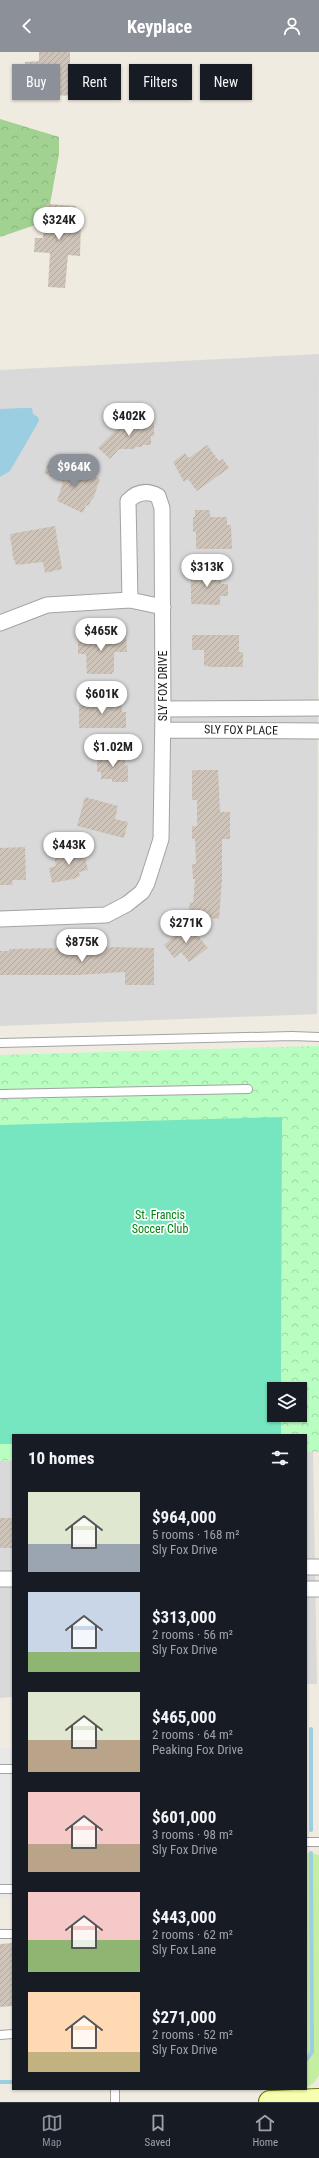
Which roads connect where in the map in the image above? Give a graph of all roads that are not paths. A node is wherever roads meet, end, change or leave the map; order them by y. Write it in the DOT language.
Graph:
graph roads {
  1 [pos="130,600"];
  2 [pos="163,607"];
  3 [pos="0,622"];
  4 [pos="319,708"];
  5 [pos="163,709"];
  6 [pos="163,730"];
  7 [pos="319,731"];
  8 [pos="0,919"];
  9 [pos="319,1037"];
  10 [pos="0,1043"];
  11 [pos="248,1089"];
  12 [pos="0,1094"];
  13 [pos="307,1567"];
  14 [pos="319,1567"];
  15 [pos="0,1579"];
  16 [pos="12,1579"];
  17 [pos="307,1589"];
  18 [pos="319,1589"];
  19 [pos="0,1769"];
  20 [pos="12,1769"];
  21 [pos="307,1842"];
  22 [pos="319,1842"];
  23 [pos="12,1888"];
  24 [pos="0,1889"];
  25 [pos="0,1934"];
  26 [pos="12,1934"];
  27 [pos="0,2034"];
  28 [pos="12,2034"];
  29 [pos="115,2090"];
  30 [pos="319,2100"];
  31 [pos="115,2102"];
  32 [pos="270,2102"];
  1 -- 2 [label="street"];
  1 -- 2 [label="street, SLY FOX DRIVE"];
  1 -- 3 [label="street"];
  2 -- 5 [label="street, SLY FOX DRIVE"];
  4 -- 5 [label="street, SLY FOX PLACE"];
  5 -- 6 [label="street, SLY FOX DRIVE"];
  6 -- 7 [label="street, SLY FOX PLACE"];
  6 -- 8 [label="street, SLY FOX DRIVE"];
  9 -- 10 [label="lane"];
  11 -- 12 [label="lane"];
  13 -- 14 [label="street"];
  15 -- 16 [label="street"];
  17 -- 18 [label="street"];
  19 -- 20 [label="lane"];
  21 -- 22 [label="lane"];
  23 -- 24 [label="lane"];
  25 -- 26 [label="lane"];
  27 -- 28 [label="lane"];
  29 -- 31 [label="lane"];
  30 -- 32 [label="main road"];
}
